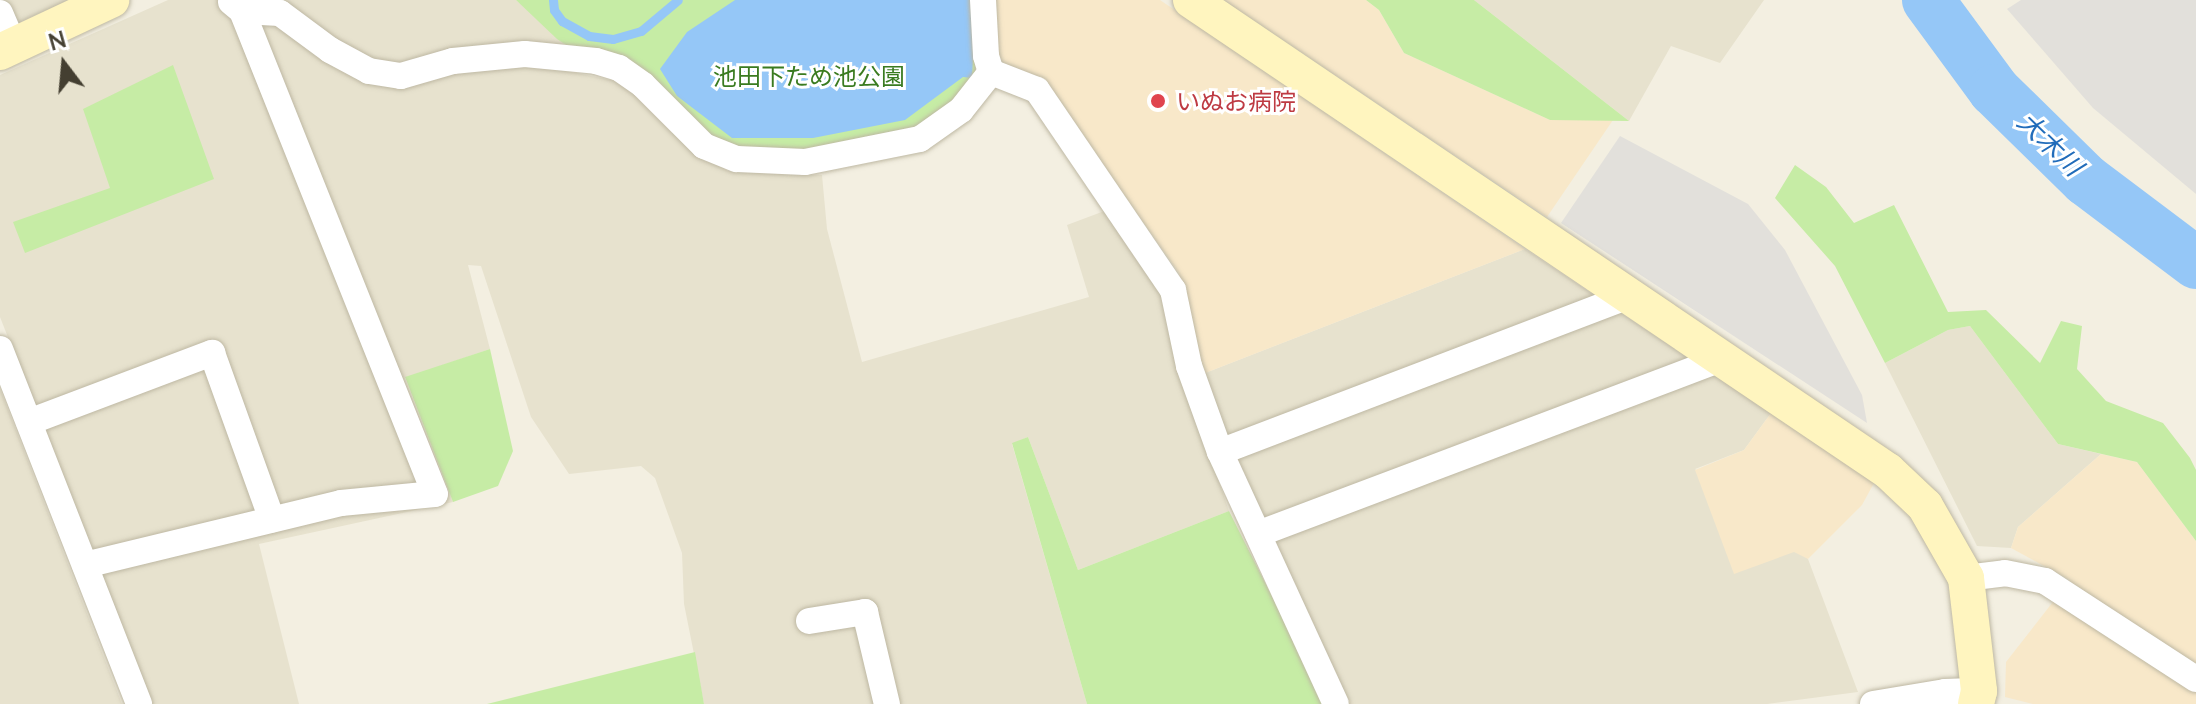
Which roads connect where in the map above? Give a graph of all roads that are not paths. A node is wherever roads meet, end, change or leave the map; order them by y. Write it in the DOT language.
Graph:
graph roads {
  1 [pos="111,0"];
  2 [pos="983,0"];
  3 [pos="1191,0"];
  4 [pos="235,6"];
  5 [pos="5,37"];
  6 [pos="991,72"];
  7 [pos="1629,296"];
  8 [pos="0,349"];
  9 [pos="1722,359"];
  10 [pos="29,422"];
  11 [pos="1220,452"];
  12 [pos="272,520"];
  13 [pos="1258,534"];
  14 [pos="85,565"];
  15 [pos="1966,578"];
  16 [pos="809,621"];
  17 [pos="2196,679"];
  18 [pos="1978,697"];
  19 [pos="139,704"];
  20 [pos="887,704"];
  21 [pos="1336,704"];
  22 [pos="1873,704"];
  1 -- 5 [label="street"];
  2 -- 6 [label="street"];
  3 -- 7 [label="street"];
  4 -- 6 [label="street"];
  4 -- 12 [label="street"];
  6 -- 11 [label="street"];
  7 -- 9 [label="street"];
  7 -- 11 [label="street"];
  8 -- 10 [label="street"];
  9 -- 13 [label="street"];
  9 -- 15 [label="street"];
  10 -- 12 [label="street"];
  10 -- 14 [label="street"];
  11 -- 13 [label="street"];
  12 -- 14 [label="street"];
  13 -- 21 [label="street"];
  14 -- 19 [label="street"];
  15 -- 17 [label="street"];
  15 -- 18 [label="street"];
  16 -- 20 [label="street"];
  18 -- 22 [label="street"];
}
